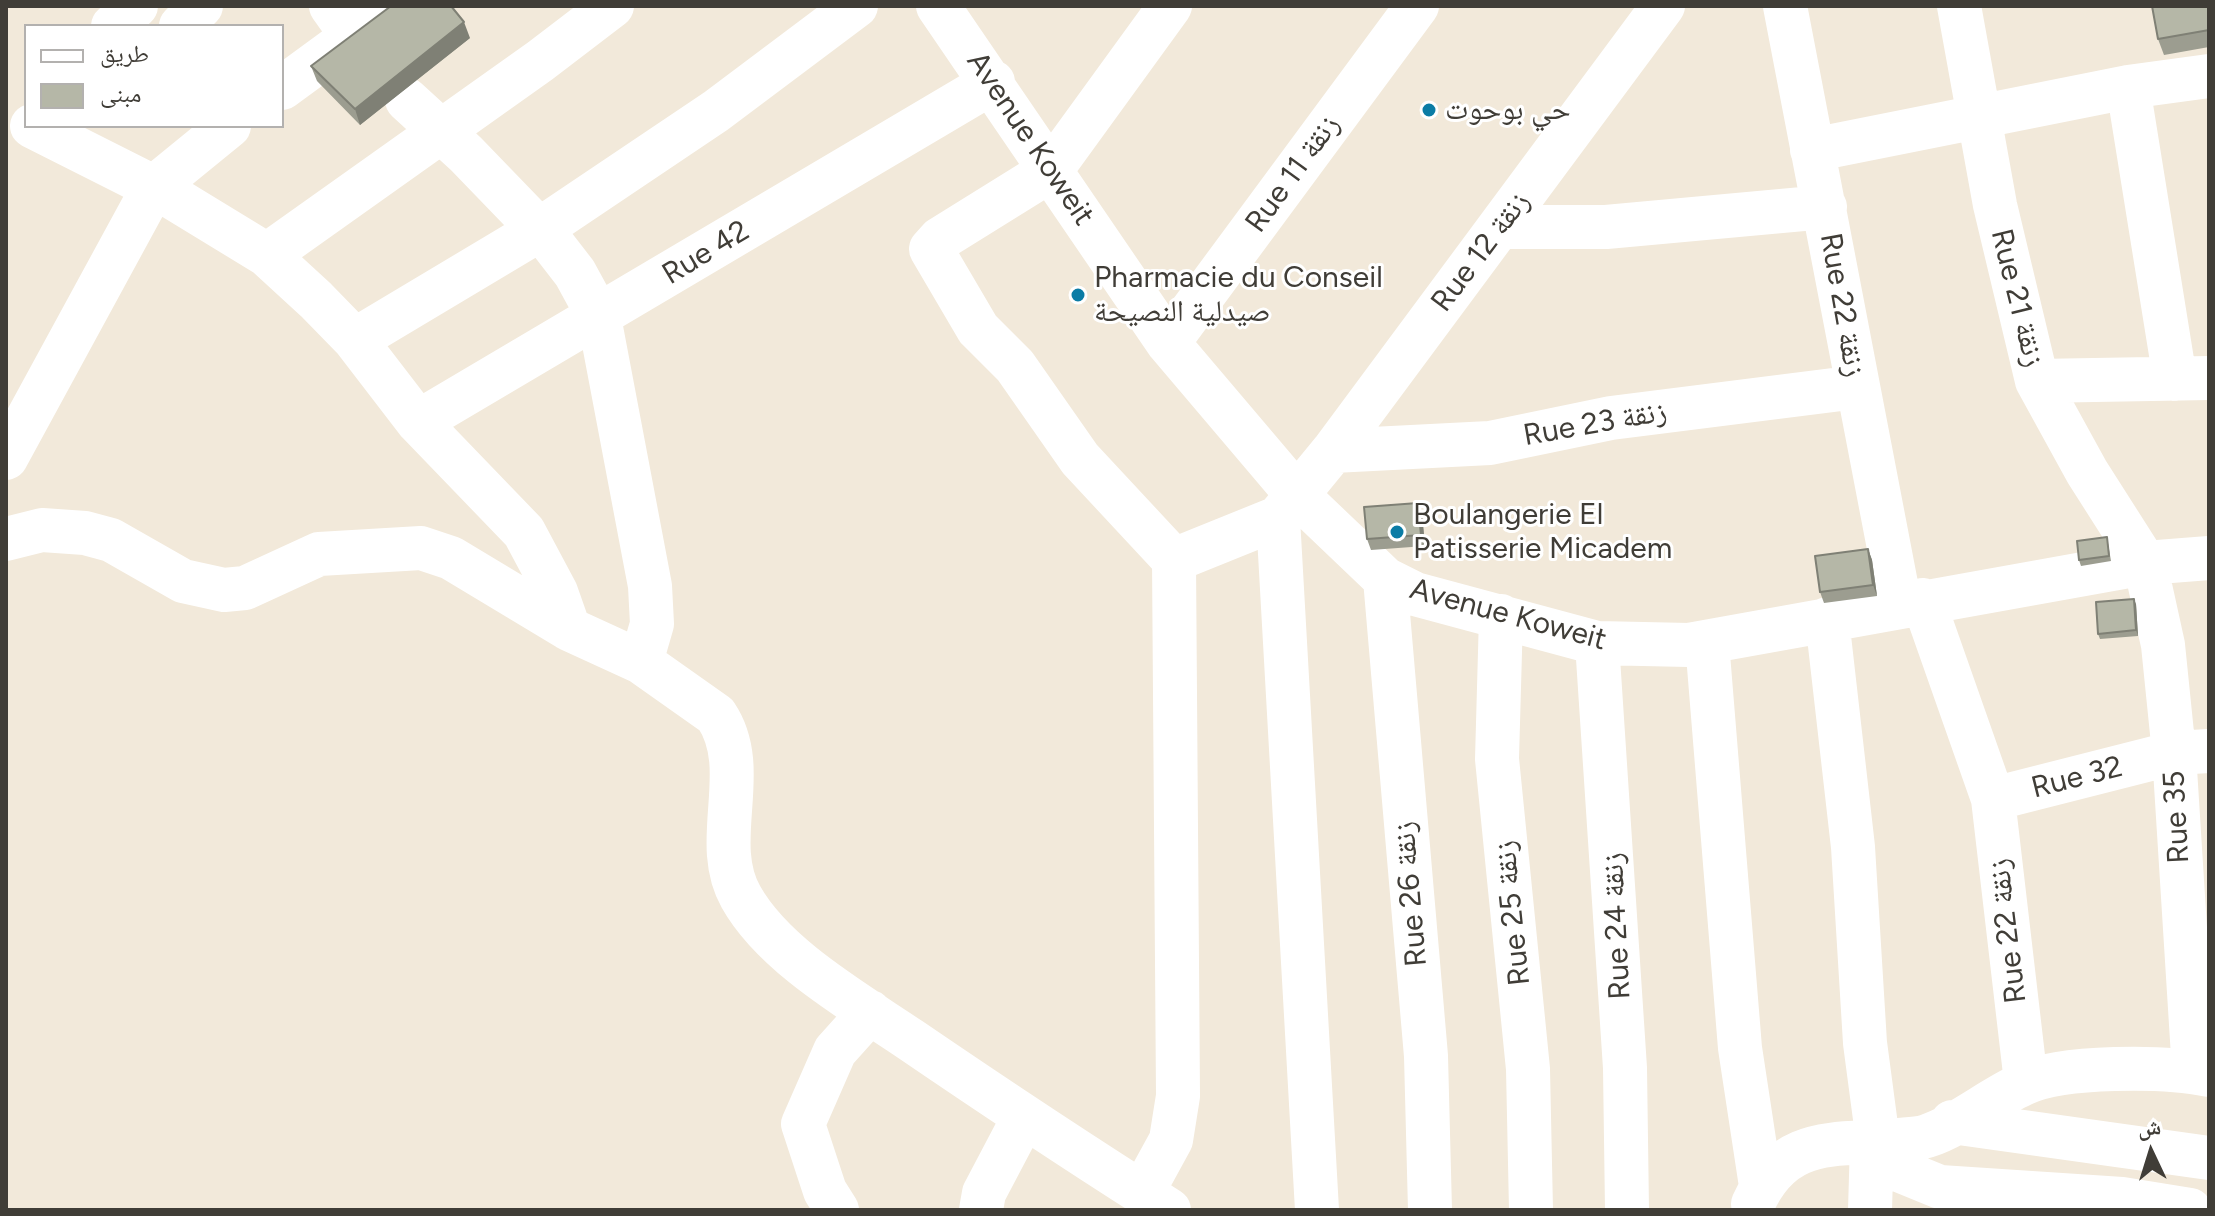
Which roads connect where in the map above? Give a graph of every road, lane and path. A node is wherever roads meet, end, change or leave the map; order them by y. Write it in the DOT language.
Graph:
graph roads {
  1 [pos="136,6"];
  2 [pos="201,6"];
  3 [pos="394,6"];
  4 [pos="612,6"];
  5 [pos="856,6"];
  6 [pos="1170,6"];
  7 [pos="1417,6"];
  8 [pos="1663,6"];
  9 [pos="1785,6"];
  10 [pos="1959,6"];
  11 [pos="940,7"];
  12 [pos="342,22"];
  13 [pos="115,24"];
  14 [pos="183,24"];
  15 [pos="2209,76"];
  16 [pos="293,80"];
  17 [pos="993,82"];
  18 [pos="2128,87"];
  19 [pos="407,100"];
  20 [pos="1979,118"];
  21 [pos="46,128"];
  22 [pos="227,128"];
  23 [pos="440,131"];
  24 [pos="1812,150"];
  25 [pos="1051,170"];
  26 [pos="153,188"];
  27 [pos="1825,207"];
  28 [pos="1500,227"];
  29 [pos="539,230"];
  30 [pos="267,255"];
  31 [pos="599,317"];
  32 [pos="355,340"];
  33 [pos="1168,343"];
  34 [pos="2192,379"];
  35 [pos="2037,381"];
  36 [pos="1857,387"];
  37 [pos="418,422"];
  38 [pos="1333,451"];
  39 [pos="6,458"];
  40 [pos="1288,507"];
  41 [pos="6,539"];
  42 [pos="2209,558"];
  43 [pos="1174,560"];
  44 [pos="2145,563"];
  45 [pos="1385,579"];
  46 [pos="1912,602"];
  47 [pos="1501,616"];
  48 [pos="1827,619"];
  49 [pos="569,629"];
  50 [pos="1707,642"];
  51 [pos="1597,643"];
  52 [pos="641,662"];
  53 [pos="2191,752"];
  54 [pos="1993,799"];
  55 [pos="870,1012"];
  56 [pos="2202,1074"];
  57 [pos="2026,1082"];
  58 [pos="1024,1117"];
  59 [pos="1952,1122"];
  60 [pos="1875,1142"];
  61 [pos="2209,1158"];
  62 [pos="1756,1198"];
  63 [pos="1994,1200"];
  64 [pos="1155,1202"];
  65 [pos="2121,1204"];
  66 [pos="837,1210"];
  67 [pos="981,1210"];
  68 [pos="1317,1210"];
  69 [pos="1430,1210"];
  70 [pos="1531,1210"];
  71 [pos="1627,1210"];
  72 [pos="1870,1210"];
  73 [pos="2190,1210"];
  1 -- 13 [label="street"];
  2 -- 14 [label="street"];
  3 -- 12 [label="street"];
  4 -- 23 [label="street"];
  5 -- 29 [label="street"];
  6 -- 25 [label="street"];
  7 -- 33 [label="street, Rue 11 زنقة"];
  8 -- 28 [label="street, Rue 12 زنقة"];
  9 -- 24 [label="street, Rue 22 زنقة"];
  10 -- 20 [label="street, Rue 21 زنقة"];
  11 -- 17 [label="street, Avenue Koweit"];
  12 -- 16 [label="street"];
  15 -- 18 [label="street"];
  17 -- 25 [label="street, Avenue Koweit"];
  17 -- 31 [label="street, Rue 42"];
  18 -- 20 [label="street"];
  18 -- 34 [label="street"];
  19 -- 23 [label="street"];
  20 -- 24 [label="street"];
  20 -- 35 [label="street, Rue 21 زنقة"];
  21 -- 26 [label="street"];
  22 -- 26 [label="street"];
  23 -- 29 [label="street"];
  23 -- 30 [label="street"];
  24 -- 27 [label="street, Rue 22 زنقة"];
  25 -- 33 [label="street, Avenue Koweit"];
  25 -- 43 [label="street"];
  26 -- 30 [label="street"];
  26 -- 39 [label="street"];
  27 -- 28 [label="street"];
  27 -- 36 [label="street, Rue 22 زنقة"];
  28 -- 38 [label="street, Rue 12 زنقة"];
  29 -- 31 [label="street"];
  29 -- 32 [label="street"];
  30 -- 32 [label="street"];
  31 -- 37 [label="street, Rue 42"];
  31 -- 52 [label="street"];
  32 -- 37 [label="street"];
  33 -- 40 [label="street, Avenue Koweit"];
  34 -- 35 [label="street"];
  35 -- 44 [label="street, Rue 21 زنقة"];
  36 -- 38 [label="street, Rue 23 زنقة"];
  36 -- 46 [label="street, Rue 22 زنقة"];
  37 -- 49 [label="street"];
  38 -- 40 [label="street, Rue 12 زنقة"];
  40 -- 43 [label="street"];
  40 -- 45 [label="street, Avenue Koweit"];
  40 -- 68 [label="street"];
  41 -- 49 [label="street"];
  42 -- 44 [label="street, Avenue Koweit"];
  43 -- 64 [label="street"];
  44 -- 46 [label="street, Avenue Koweit"];
  44 -- 53 [label="street, Rue 35"];
  45 -- 47 [label="street, Avenue Koweit"];
  45 -- 69 [label="street, Rue 26 زنقة"];
  46 -- 48 [label="street, Avenue Koweit"];
  46 -- 54 [label="street, Rue 22 زنقة"];
  47 -- 51 [label="street, Avenue Koweit"];
  47 -- 70 [label="street, Rue 25 زنقة"];
  48 -- 50 [label="street, Avenue Koweit"];
  48 -- 60 [label="street"];
  49 -- 52 [label="street"];
  50 -- 51 [label="street, Avenue Koweit"];
  50 -- 62 [label="street"];
  51 -- 71 [label="street, Rue 24 زنقة"];
  52 -- 55 [label="street"];
  53 -- 54 [label="street, Rue 32"];
  53 -- 56 [label="street, Rue 35"];
  54 -- 57 [label="street, Rue 22 زنقة"];
  55 -- 58 [label="street"];
  55 -- 66 [label="street"];
  56 -- 57 [label="street"];
  57 -- 59 [label="street"];
  58 -- 64 [label="street"];
  58 -- 67 [label="street"];
  59 -- 60 [label="street"];
  59 -- 61 [label="street"];
  60 -- 62 [label="street"];
  60 -- 63 [label="street"];
  60 -- 72 [label="street"];
  63 -- 65 [label="street"];
  65 -- 73 [label="street"];
}
